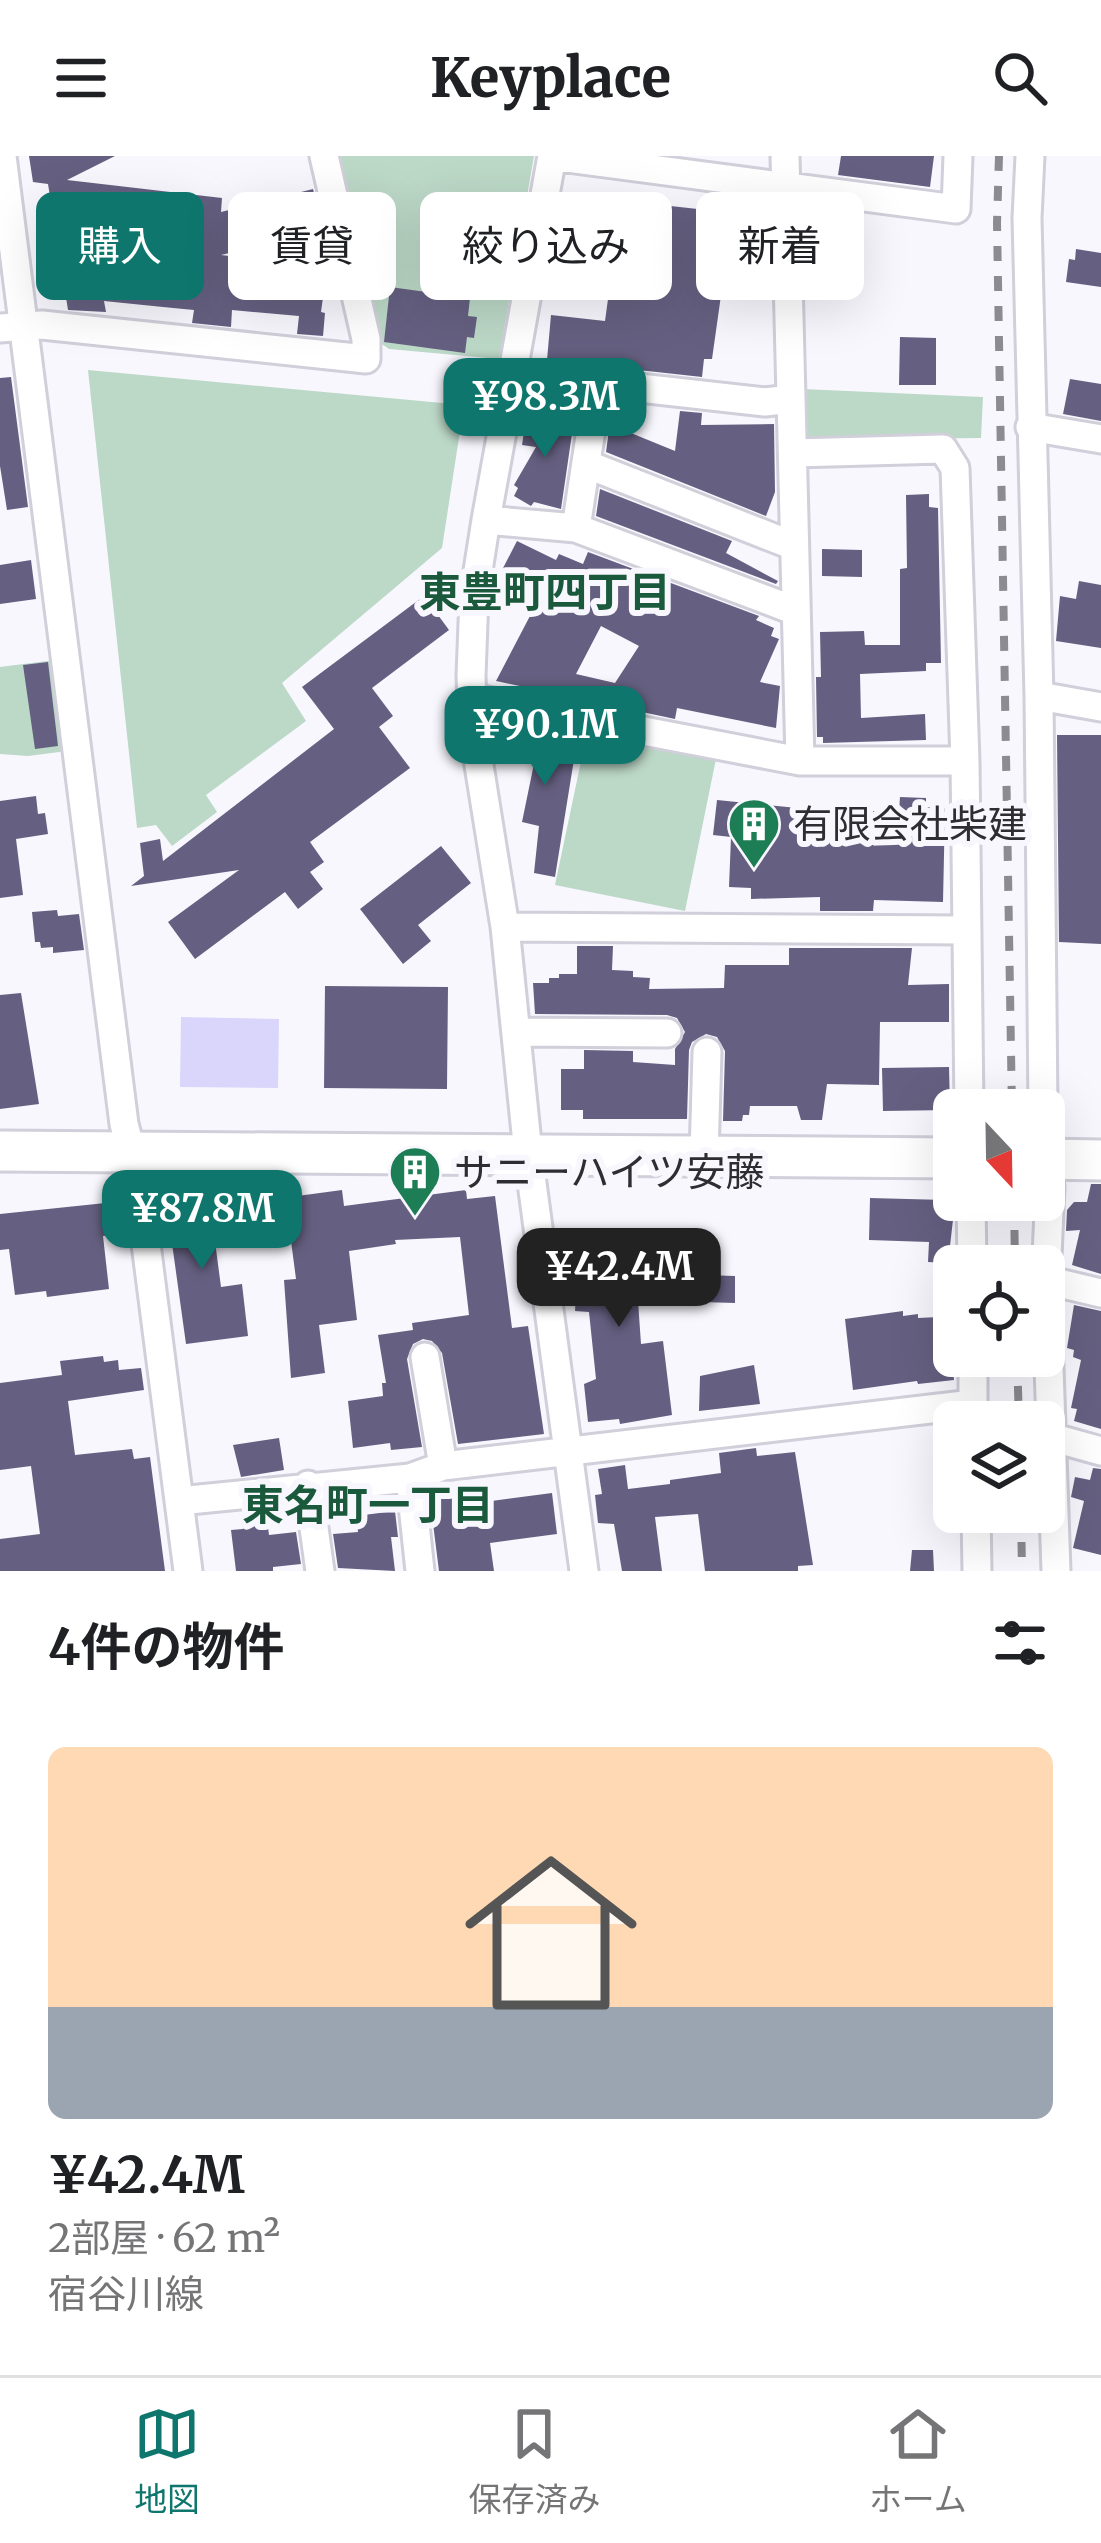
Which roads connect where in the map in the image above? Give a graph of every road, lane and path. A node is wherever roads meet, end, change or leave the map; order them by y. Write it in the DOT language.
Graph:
graph roads {
  1 [pos="2,156"];
  2 [pos="324,156"];
  3 [pos="785,156"];
  4 [pos="958,156"];
  5 [pos="1030,156"];
  6 [pos="786,186"];
  7 [pos="12,327"];
  8 [pos="514,374"];
  9 [pos="598,384"];
  10 [pos="791,399"];
  11 [pos="1030,428"];
  12 [pos="1101,440"];
  13 [pos="794,453"];
  14 [pos="586,464"];
  15 [pos="486,520"];
  16 [pos="576,528"];
  17 [pos="794,546"];
  18 [pos="796,611"];
  19 [pos="1039,696"];
  20 [pos="472,698"];
  21 [pos="1101,706"];
  22 [pos="800,761"];
  23 [pos="965,761"];
  24 [pos="505,927"];
  25 [pos="966,931"];
  26 [pos="516,1032"];
  27 [pos="667,1033"];
  28 [pos="707,1052"];
  29 [pos="969,1089"];
  30 [pos="1042,1089"];
  31 [pos="0,1151"];
  32 [pos="130,1153"];
  33 [pos="528,1153"];
  34 [pos="704,1156"];
  35 [pos="1065,1156"];
  36 [pos="933,1158"];
  37 [pos="1101,1160"];
  38 [pos="1065,1284"];
  39 [pos="1101,1293"];
  40 [pos="425,1357"];
  41 [pos="933,1417"];
  42 [pos="1065,1441"];
  43 [pos="1101,1451"];
  44 [pos="570,1454"];
  45 [pos="443,1466"];
  46 [pos="410,1478"];
  47 [pos="308,1485"];
  48 [pos="179,1501"];
  49 [pos="976,1533"];
  50 [pos="1055,1533"];
  51 [pos="188,1571"];
  52 [pos="320,1571"];
  53 [pos="420,1571"];
  54 [pos="584,1571"];
  55 [pos="977,1571"];
  56 [pos="1056,1571"];
  1 -- 7 [label="street"];
  2 -- 7 [label="street"];
  3 -- 6 [label="street"];
  4 -- 6 [label="street"];
  5 -- 11 [label="street"];
  6 -- 8 [label="street"];
  6 -- 10 [label="street"];
  7 -- 32 [label="street"];
  8 -- 9 [label="street"];
  8 -- 15 [label="street"];
  9 -- 10 [label="street"];
  9 -- 14 [label="street"];
  10 -- 13 [label="street"];
  11 -- 12 [label="street"];
  11 -- 19 [label="street"];
  13 -- 17 [label="street"];
  13 -- 23 [label="street"];
  14 -- 16 [label="street"];
  14 -- 17 [label="street"];
  15 -- 16 [label="street"];
  15 -- 20 [label="street"];
  16 -- 18 [label="street"];
  17 -- 18 [label="street"];
  18 -- 22 [label="street"];
  19 -- 21 [label="street"];
  19 -- 30 [label="street"];
  20 -- 22 [label="street"];
  20 -- 24 [label="street"];
  22 -- 23 [label="street"];
  23 -- 25 [label="street"];
  24 -- 25 [label="street"];
  24 -- 26 [label="street"];
  25 -- 29 [label="street"];
  26 -- 27 [label="street"];
  26 -- 33 [label="street"];
  28 -- 34 [label="street"];
  31 -- 32 [label="main road"];
  32 -- 33 [label="main road"];
  32 -- 48 [label="street"];
  33 -- 34 [label="main road"];
  33 -- 44 [label="street"];
  34 -- 36 [label="main road"];
  35 -- 37 [label="main road"];
  38 -- 39 [label="street"];
  40 -- 45 [label="street"];
  41 -- 44 [label="street"];
  42 -- 43 [label="street"];
  44 -- 45 [label="street"];
  44 -- 54 [label="street"];
  45 -- 46 [label="street"];
  46 -- 47 [label="street"];
  46 -- 53 [label="street"];
  47 -- 48 [label="street"];
  47 -- 52 [label="street"];
  48 -- 51 [label="street"];
  49 -- 55 [label="street"];
  50 -- 56 [label="street"];
}
